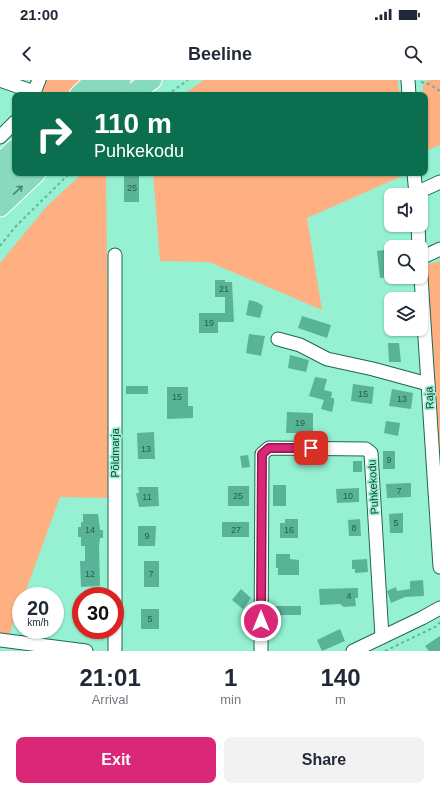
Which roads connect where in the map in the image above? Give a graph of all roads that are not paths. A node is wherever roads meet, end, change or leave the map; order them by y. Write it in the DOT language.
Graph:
graph roads {
  1 [pos="0,80"];
  2 [pos="39,80"];
  3 [pos="95,80"];
  4 [pos="121,80"];
  5 [pos="152,80"];
  6 [pos="414,81"];
  7 [pos="28,92"];
  8 [pos="34,92"];
  9 [pos="81,92"];
  10 [pos="104,92"];
  11 [pos="134,92"];
  12 [pos="410,92"];
  13 [pos="12,125"];
  14 [pos="0,137"];
  15 [pos="12,158"];
  16 [pos="7,172"];
  17 [pos="33,176"];
  18 [pos="414,176"];
  19 [pos="440,182"];
  20 [pos="0,188"];
  21 [pos="415,188"];
  22 [pos="428,188"];
  23 [pos="0,207"];
  24 [pos="440,249"];
  25 [pos="114,255"];
  26 [pos="428,255"];
  27 [pos="421,284"];
  28 [pos="278,340"];
  29 [pos="428,384"];
  30 [pos="440,567"];
  31 [pos="440,608"];
  32 [pos="382,637"];
  33 [pos="0,640"];
  34 [pos="86,651"];
  35 [pos="115,651"];
  36 [pos="261,651"];
  37 [pos="353,651"];
  1 -- 7 [label="street"];
  2 -- 8 [label="street"];
  3 -- 9 [label="highway"];
  4 -- 10 [label="highway"];
  5 -- 11 [label="highway"];
  6 -- 12 [label="street"];
  13 -- 14 [label="street"];
  15 -- 16 [label="highway"];
  16 -- 20 [label="highway"];
  23 -- 17 [label="highway, one-way"];
  18 -- 21 [label="street"];
  19 -- 22 [label="street"];
  24 -- 26 [label="street"];
  25 -- 35 [label="street, Põldmarja"];
  27 -- 29 [label="street, Raja"];
  28 -- 29 [label="street"];
  29 -- 30 [label="street, Raja"];
  31 -- 32 [label="street"];
  32 -- 36 [label="street, Puhkekodu"];
  32 -- 37 [label="street"];
  33 -- 34 [label="street"];
}
